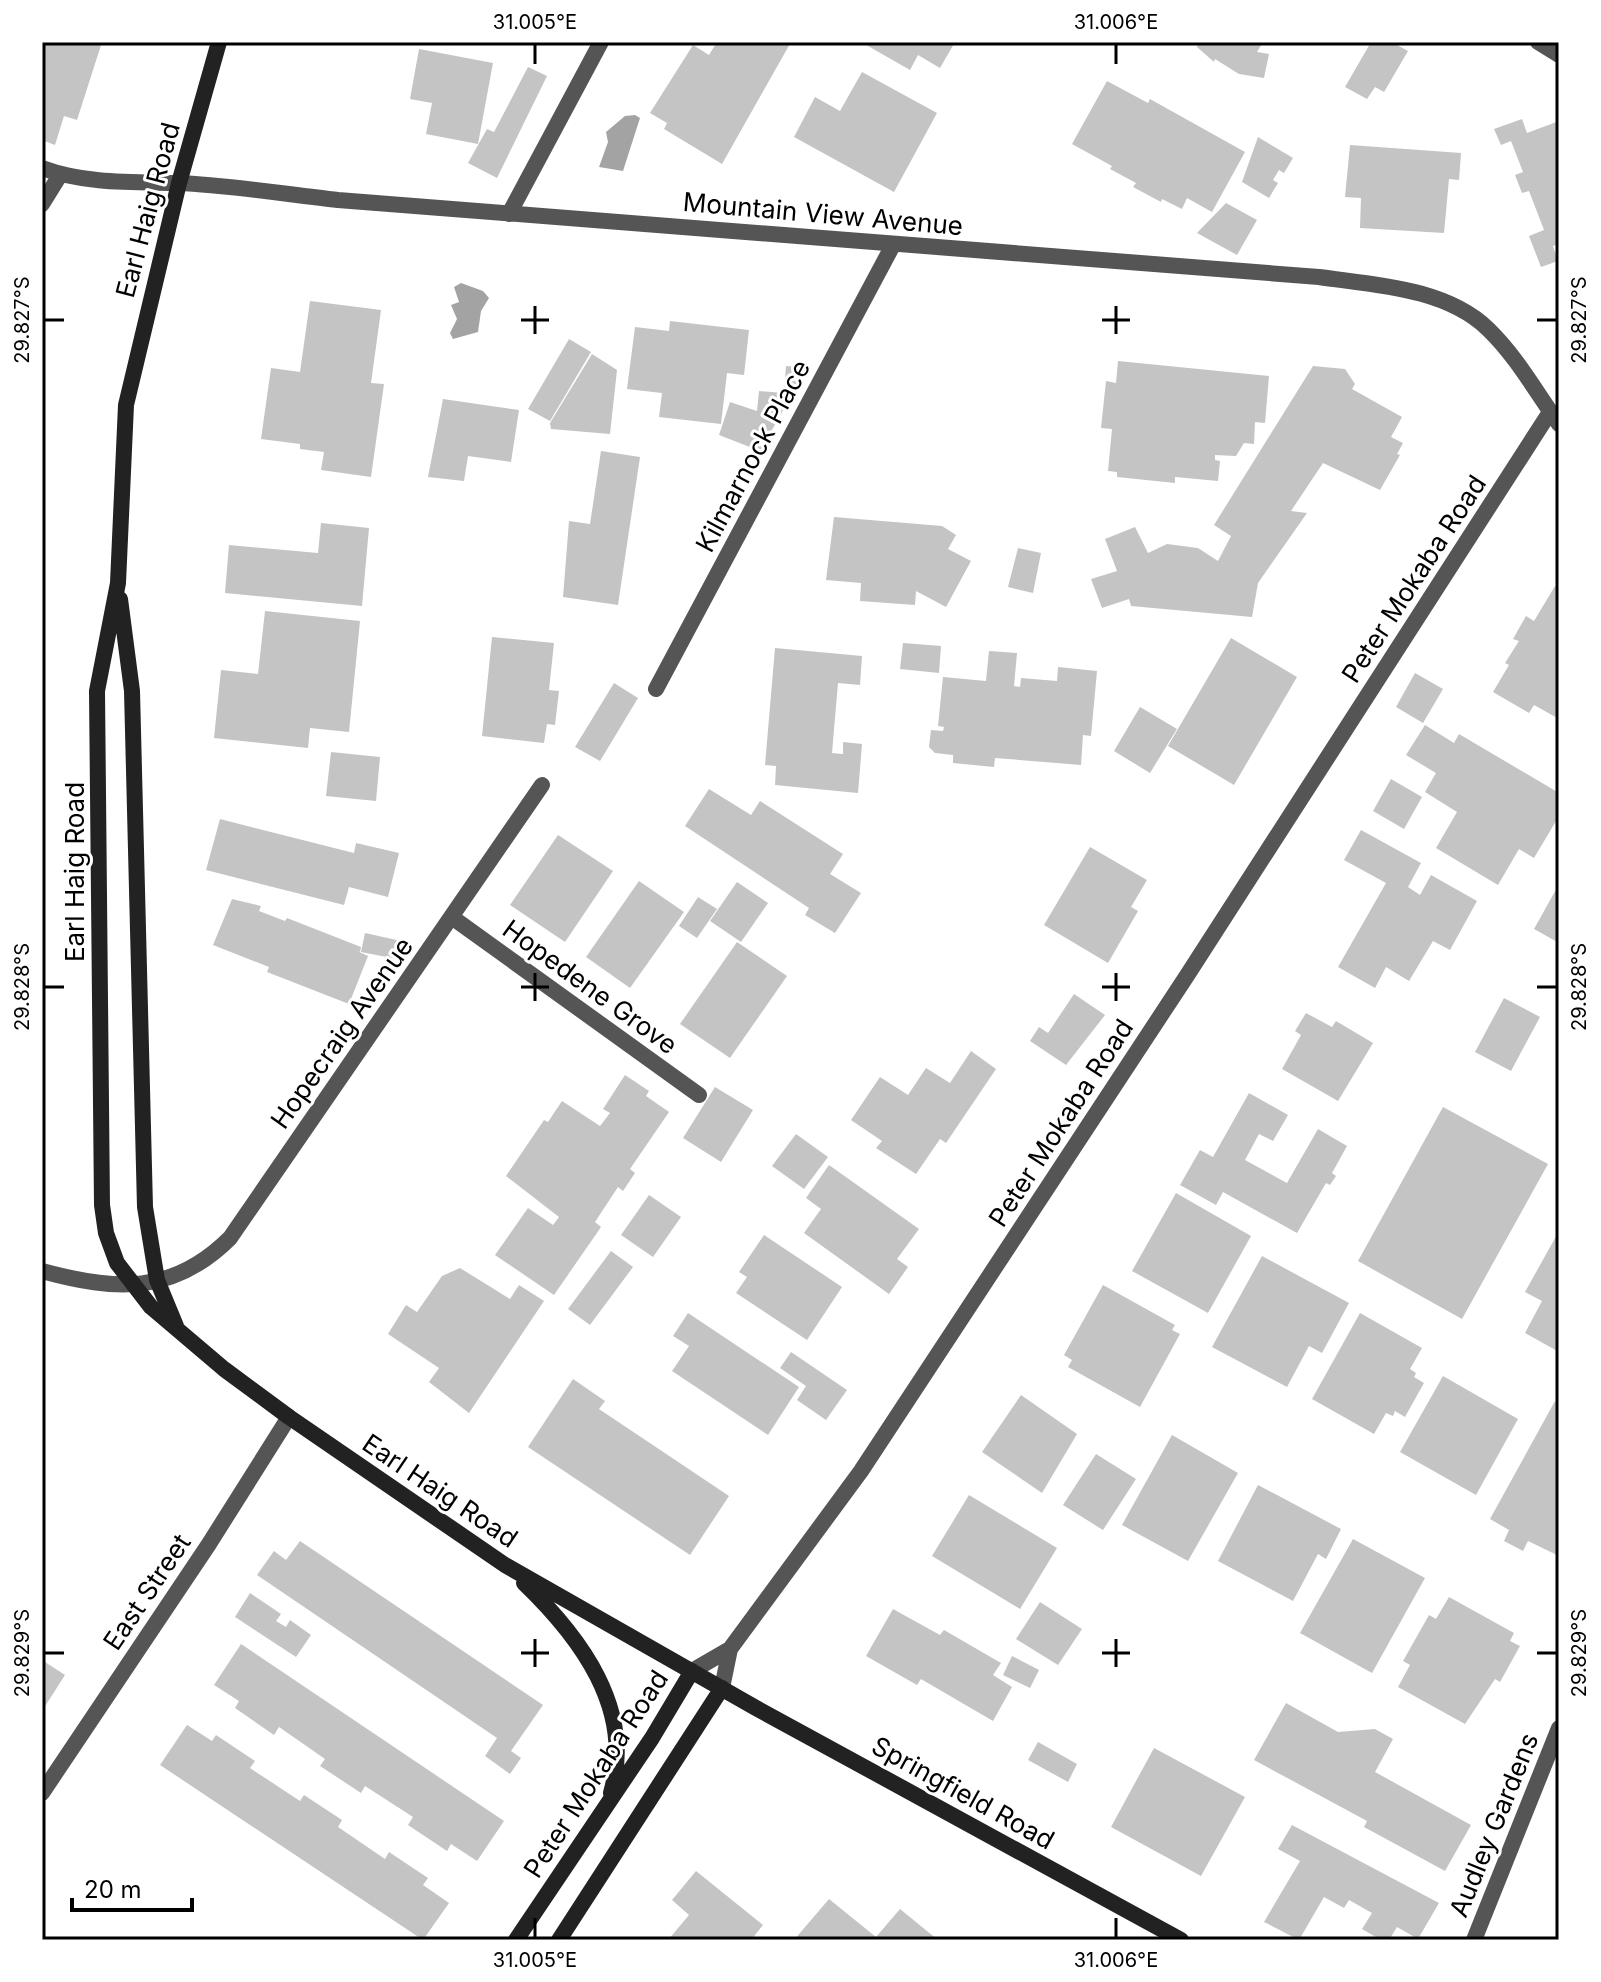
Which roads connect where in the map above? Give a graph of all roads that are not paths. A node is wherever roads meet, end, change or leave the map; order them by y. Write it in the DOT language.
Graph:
graph roads {
  1 [pos="219,42"];
  2 [pos="601,42"];
  3 [pos="1538,42"];
  4 [pos="1559,55"];
  5 [pos="42,168"];
  6 [pos="60,175"];
  7 [pos="179,183"];
  8 [pos="42,204"];
  9 [pos="509,214"];
  10 [pos="893,245"];
  11 [pos="1554,418"];
  12 [pos="118,583"];
  13 [pos="656,689"];
  14 [pos="542,785"];
  15 [pos="453,918"];
  16 [pos="699,1095"];
  17 [pos="42,1271"];
  18 [pos="157,1280"];
  19 [pos="133,1287"];
  20 [pos="177,1327"];
  21 [pos="289,1417"];
  22 [pos="505,1565"];
  23 [pos="730,1649"];
  24 [pos="692,1671"];
  25 [pos="722,1688"];
  26 [pos="1559,1728"];
  27 [pos="42,1793"];
  28 [pos="607,1806"];
  29 [pos="516,1940"];
  30 [pos="559,1940"];
  31 [pos="1181,1940"];
  32 [pos="1474,1940"];
  1 -- 7 [label="street, Earl Haig Road"];
  2 -- 9 [label="street"];
  3 -- 4 [label="street"];
  5 -- 6 [label="street, Mountain View Avenue"];
  6 -- 7 [label="street, Mountain View Avenue"];
  6 -- 8 [label="street"];
  7 -- 9 [label="street, Mountain View Avenue"];
  7 -- 12 [label="street, Earl Haig Road"];
  9 -- 10 [label="street, Mountain View Avenue"];
  10 -- 11 [label="street, Mountain View Avenue"];
  10 -- 13 [label="street, Kilmarnock Place"];
  11 -- 23 [label="street, Peter Mokaba Road"];
  12 -- 18 [label="street, Earl Haig Road"];
  12 -- 19 [label="street, Earl Haig Road"];
  14 -- 15 [label="street, Hopecraig Avenue"];
  15 -- 16 [label="street, Hopedene Grove"];
  15 -- 18 [label="street, Hopecraig Avenue"];
  17 -- 19 [label="street"];
  18 -- 19 [label="street, Hopecraig Avenue"];
  18 -- 20 [label="street, Earl Haig Road"];
  19 -- 20 [label="street, Earl Haig Road"];
  20 -- 21 [label="street, Earl Haig Road"];
  21 -- 22 [label="street, Earl Haig Road"];
  21 -- 27 [label="street, East Street"];
  22 -- 24 [label="street, Earl Haig Road"];
  22 -- 28 [label="street"];
  23 -- 24 [label="street, Peter Mokaba Road"];
  23 -- 25 [label="street, Peter Mokaba Road"];
  24 -- 25 [label="street, Earl Haig Road"];
  24 -- 28 [label="street, Peter Mokaba Road"];
  25 -- 30 [label="street, Peter Mokaba Road"];
  25 -- 31 [label="street, Springfield Road"];
  26 -- 32 [label="street, Audley Gardens"];
  28 -- 29 [label="street, Peter Mokaba Road"];
}
